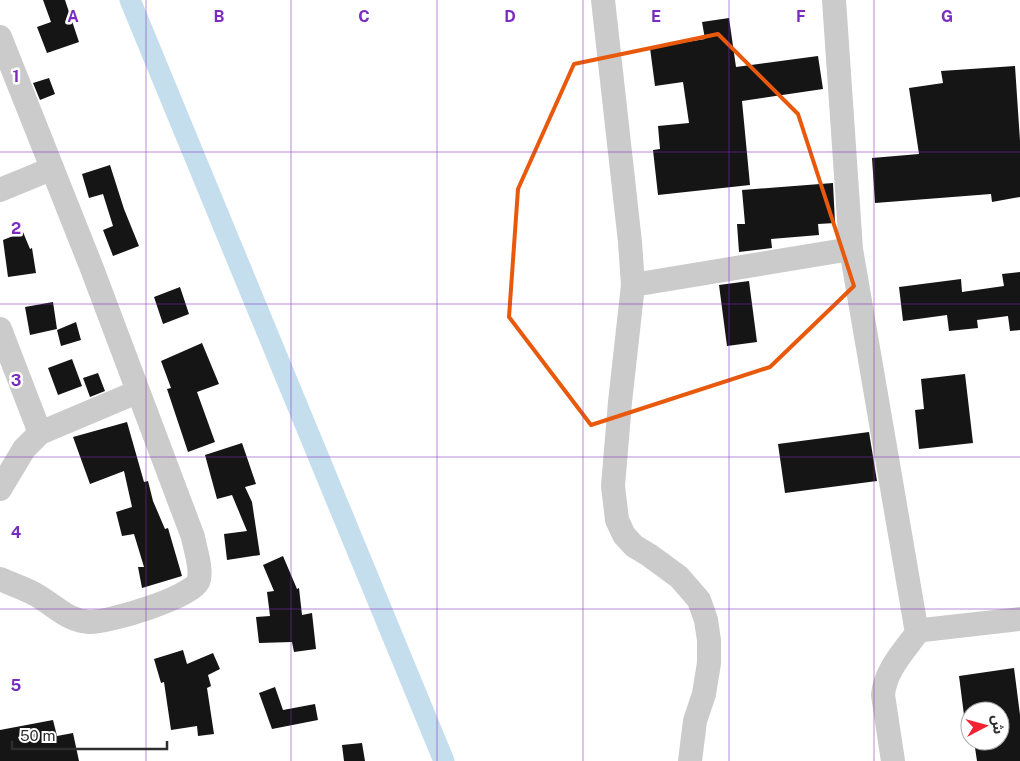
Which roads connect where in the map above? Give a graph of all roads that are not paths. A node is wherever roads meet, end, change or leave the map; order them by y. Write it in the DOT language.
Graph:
graph roads {
  1 [pos="603,0"];
  2 [pos="834,0"];
  3 [pos="0,37"];
  4 [pos="51,169"];
  5 [pos="0,190"];
  6 [pos="851,249"];
  7 [pos="633,285"];
  8 [pos="0,329"];
  9 [pos="137,392"];
  10 [pos="40,433"];
  11 [pos="0,489"];
  12 [pos="0,579"];
  13 [pos="1020,619"];
  14 [pos="917,633"];
  15 [pos="690,761"];
  16 [pos="892,761"];
  1 -- 7 [label="street"];
  2 -- 6 [label="street"];
  3 -- 4 [label="street"];
  4 -- 5 [label="street"];
  4 -- 9 [label="street"];
  6 -- 7 [label="street"];
  6 -- 14 [label="street"];
  7 -- 15 [label="street"];
  8 -- 10 [label="street"];
  9 -- 10 [label="street"];
  9 -- 12 [label="street"];
  10 -- 11 [label="street"];
  13 -- 14 [label="street"];
  14 -- 16 [label="street"];
}
